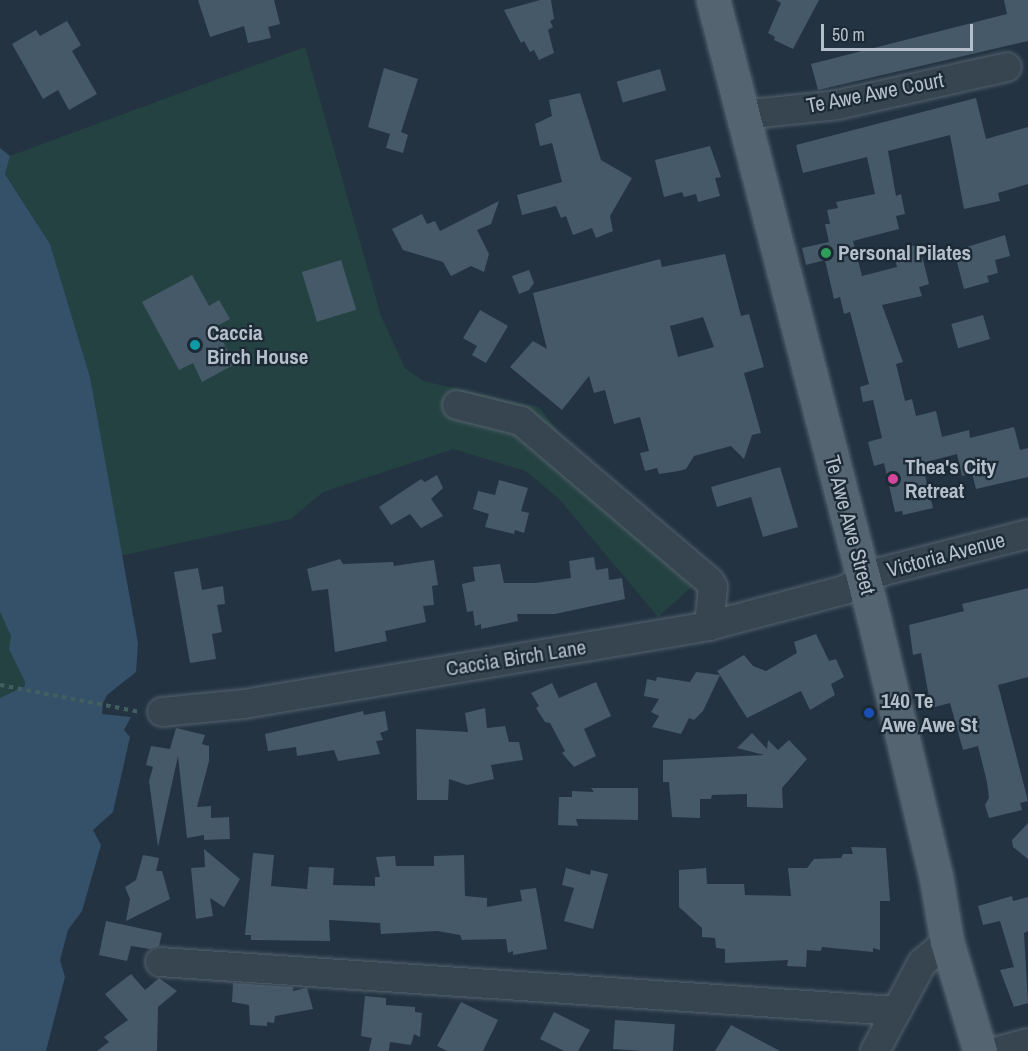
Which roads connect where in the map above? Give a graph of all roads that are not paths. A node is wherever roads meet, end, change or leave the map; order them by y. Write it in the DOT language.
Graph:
graph roads {
  1 [pos="713,0"];
  2 [pos="1007,67"];
  3 [pos="742,115"];
  4 [pos="457,405"];
  5 [pos="1028,534"];
  6 [pos="865,579"];
  7 [pos="709,626"];
  8 [pos="162,712"];
  9 [pos="947,942"];
  10 [pos="160,962"];
  11 [pos="896,1011"];
  12 [pos="1028,1043"];
  13 [pos="875,1051"];
  14 [pos="980,1051"];
  15 [pos="998,1051"];
  1 -- 3 [label="main road, Te Awe Awe Street"];
  2 -- 3 [label="street, Te Awe Awe Court"];
  3 -- 6 [label="main road, Te Awe Awe Street"];
  4 -- 7 [label="street"];
  5 -- 6 [label="street, Victoria Avenue"];
  6 -- 7 [label="street, Caccia Birch Lane"];
  6 -- 9 [label="main road, Te Awe Awe Street"];
  7 -- 8 [label="street, Caccia Birch Lane"];
  9 -- 11 [label="street"];
  9 -- 14 [label="main road, Te Awe Awe Street"];
  10 -- 11 [label="street"];
  11 -- 13 [label="street"];
  12 -- 15 [label="street"];
}
